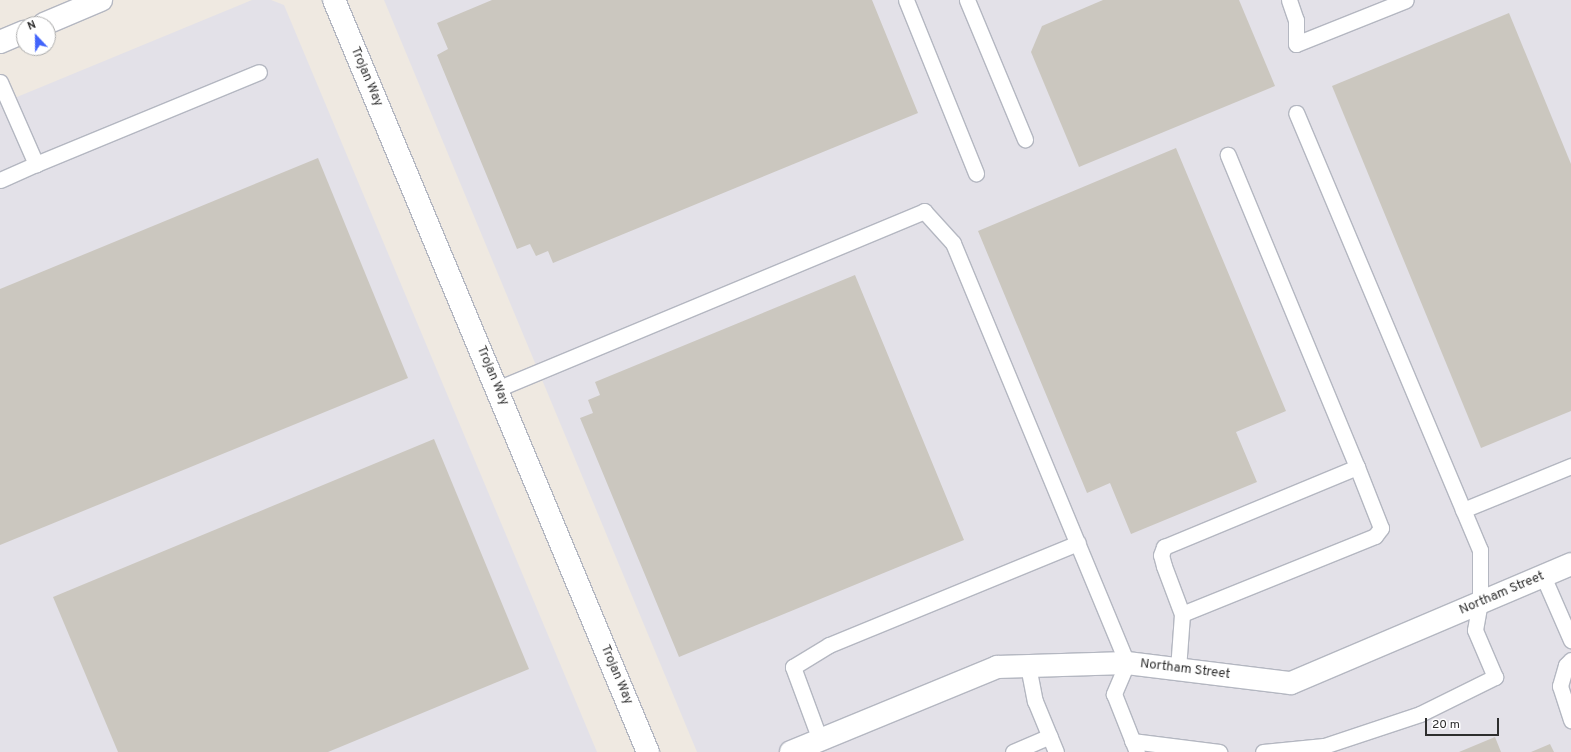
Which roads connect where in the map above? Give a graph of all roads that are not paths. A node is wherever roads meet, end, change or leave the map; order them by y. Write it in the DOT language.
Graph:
graph roads {
  1 [pos="101,0"];
  2 [pos="334,0"];
  3 [pos="906,0"];
  4 [pos="967,0"];
  5 [pos="1289,0"];
  6 [pos="1406,0"];
  7 [pos="56,19"];
  8 [pos="16,35"];
  9 [pos="0,42"];
  10 [pos="259,72"];
  11 [pos="0,82"];
  12 [pos="1296,113"];
  13 [pos="1026,140"];
  14 [pos="1228,155"];
  15 [pos="36,164"];
  16 [pos="976,173"];
  17 [pos="0,180"];
  18 [pos="497,389"];
  19 [pos="1571,466"];
  20 [pos="1357,467"];
  21 [pos="1463,510"];
  22 [pos="1078,543"];
  23 [pos="1571,564"];
  24 [pos="1543,576"];
  25 [pos="1480,603"];
  26 [pos="1182,614"];
  27 [pos="1571,640"];
  28 [pos="1571,660"];
  29 [pos="1127,663"];
  30 [pos="1028,666"];
  31 [pos="1178,669"];
  32 [pos="1571,720"];
  33 [pos="1050,736"];
  34 [pos="820,740"];
  35 [pos="1135,746"];
  36 [pos="648,752"];
  37 [pos="791,752"];
  38 [pos="1013,752"];
  39 [pos="1056,752"];
  40 [pos="1219,752"];
  41 [pos="1263,752"];
  1 -- 7 [label="street"];
  2 -- 18 [label="street, Trojan Way"];
  3 -- 16 [label="lane"];
  4 -- 13 [label="lane"];
  5 -- 6 [label="lane"];
  8 -- 9 [label="street"];
  10 -- 15 [label="lane"];
  11 -- 15 [label="lane"];
  12 -- 21 [label="lane"];
  14 -- 20 [label="lane"];
  15 -- 17 [label="lane"];
  18 -- 22 [label="lane"];
  18 -- 36 [label="street, Trojan Way"];
  19 -- 21 [label="lane"];
  20 -- 26 [label="lane"];
  20 -- 26 [label="lane"];
  21 -- 25 [label="lane"];
  22 -- 29 [label="lane"];
  22 -- 34 [label="lane"];
  23 -- 24 [label="street, Northam Street"];
  24 -- 25 [label="street, Northam Street"];
  24 -- 27 [label="lane"];
  25 -- 31 [label="street, Northam Street"];
  25 -- 41 [label="lane"];
  26 -- 31 [label="lane"];
  28 -- 32 [label="lane"];
  29 -- 30 [label="street, Northam Street"];
  29 -- 31 [label="street, Northam Street"];
  29 -- 35 [label="lane"];
  30 -- 33 [label="lane"];
  30 -- 34 [label="street, Northam Street"];
  33 -- 38 [label="lane"];
  33 -- 39 [label="lane"];
  34 -- 37 [label="street, Northam Street"];
  35 -- 40 [label="lane"];
}
